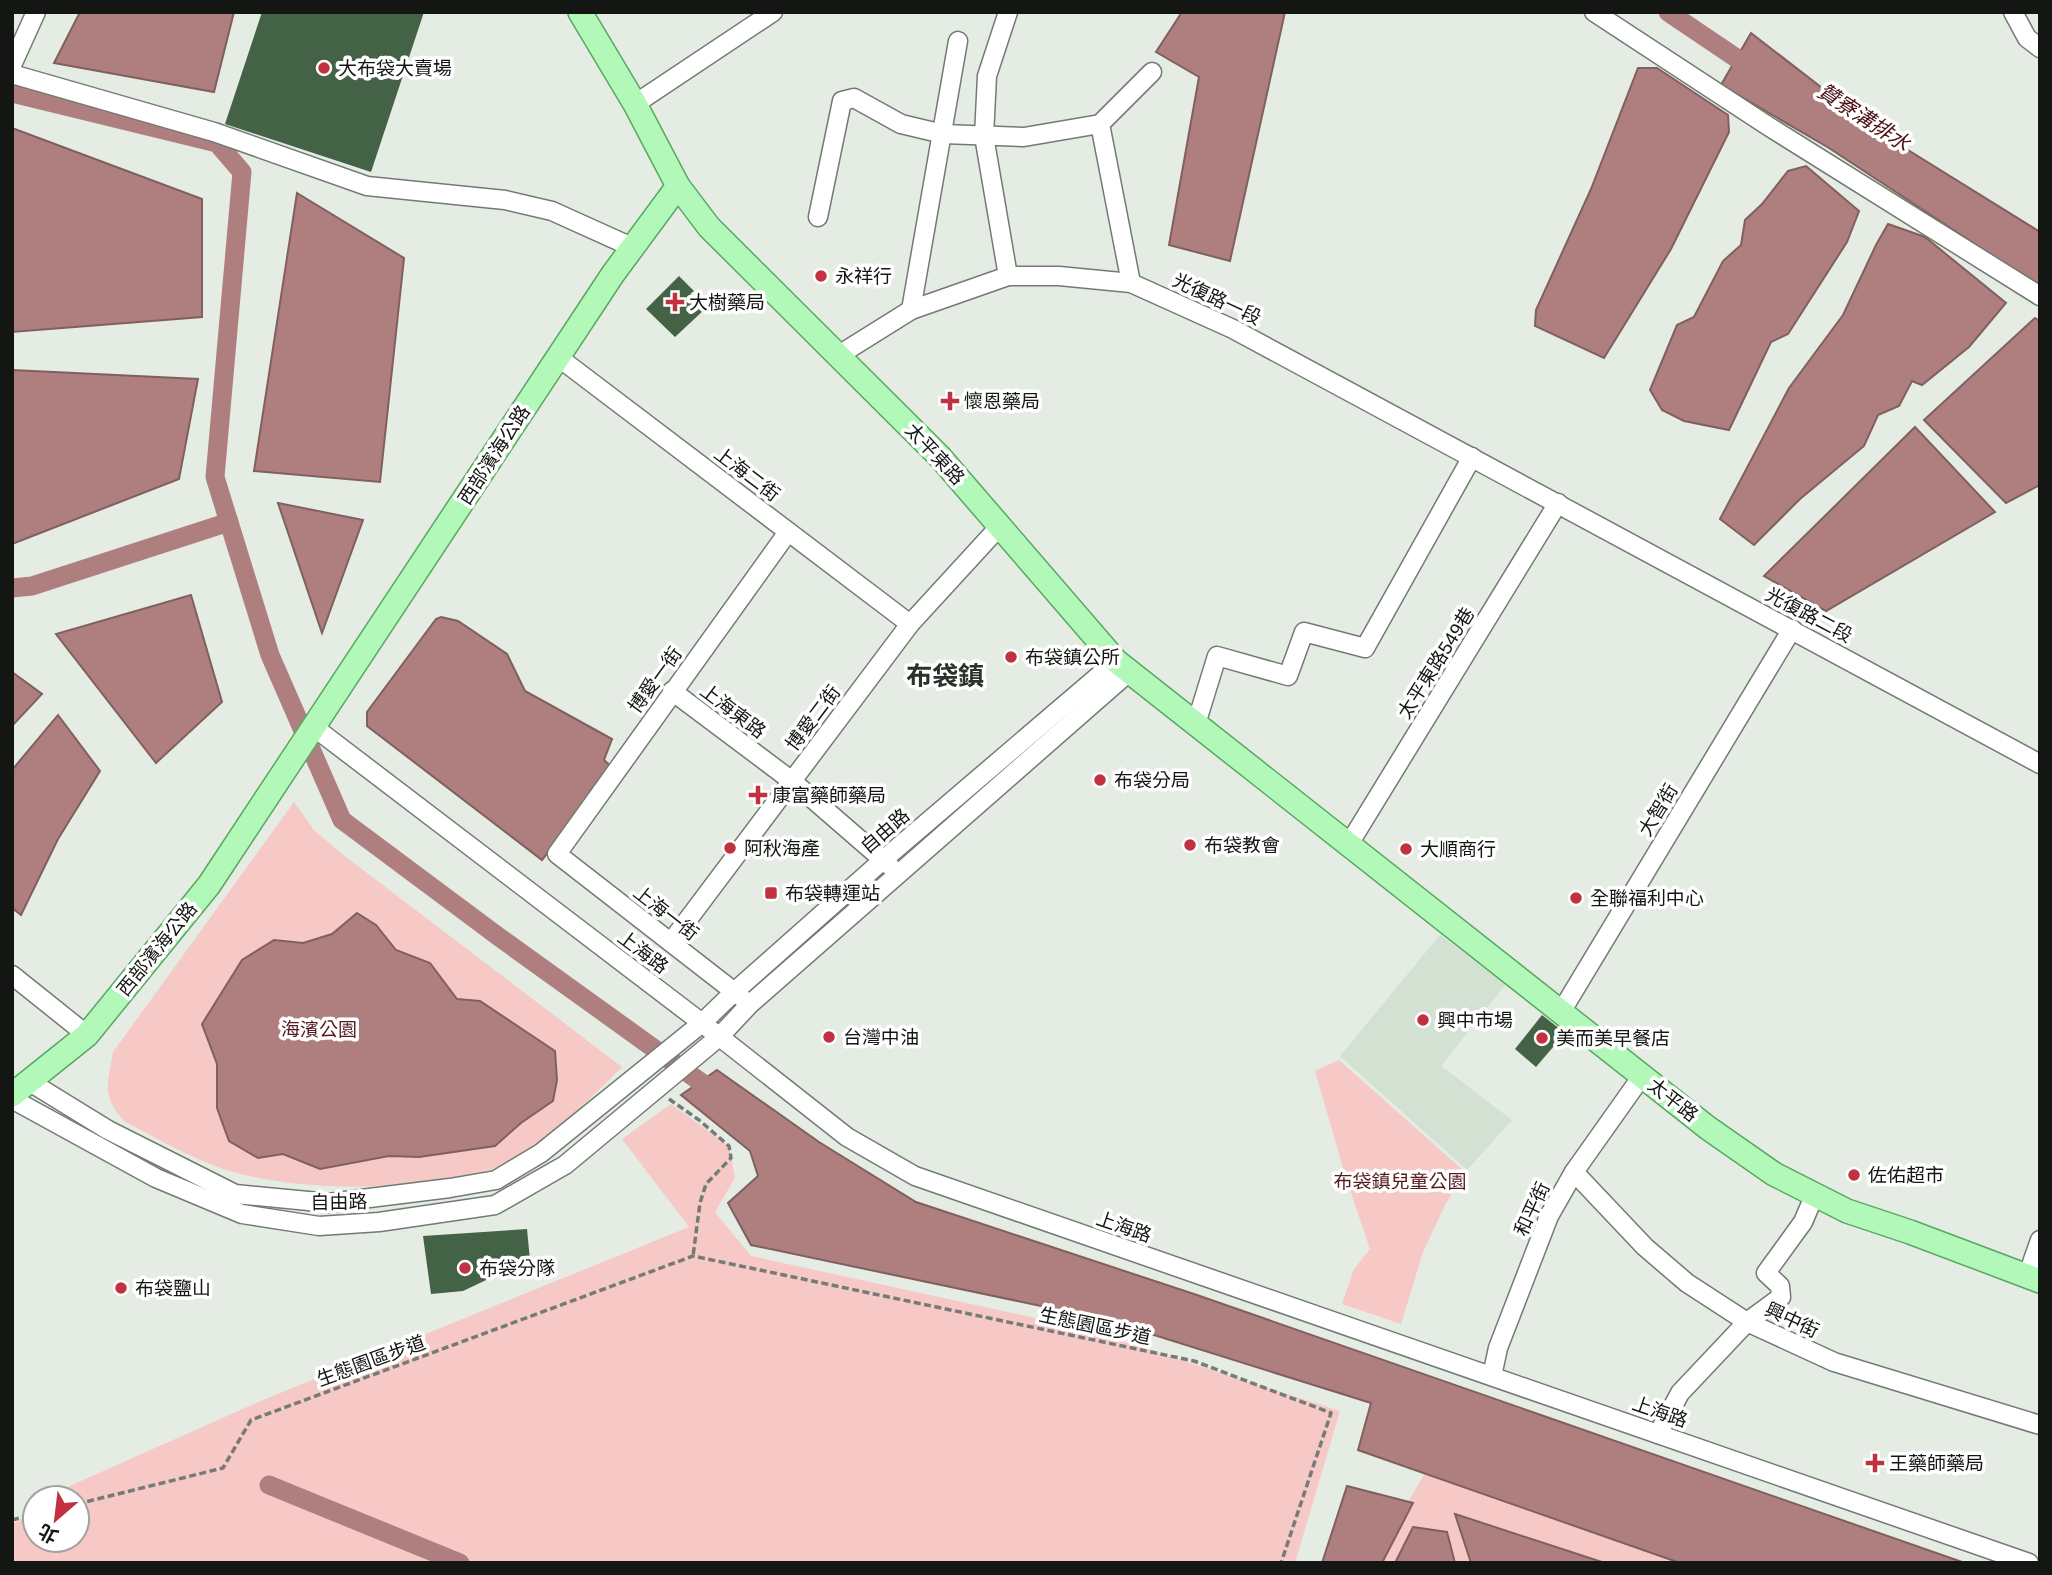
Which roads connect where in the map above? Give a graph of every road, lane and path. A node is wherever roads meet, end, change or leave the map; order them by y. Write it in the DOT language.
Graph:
graph roads {
  1 [pos="36,12"];
  2 [pos="580,12"];
  3 [pos="773,12"];
  4 [pos="1007,12"];
  5 [pos="1594,12"];
  6 [pos="2013,12"];
  7 [pos="958,41"];
  8 [pos="2040,48"];
  9 [pos="12,65"];
  10 [pos="1152,72"];
  11 [pos="12,74"];
  12 [pos="635,104"];
  13 [pos="1100,124"];
  14 [pos="943,134"];
  15 [pos="984,136"];
  16 [pos="678,186"];
  17 [pos="818,217"];
  18 [pos="634,248"];
  19 [pos="1008,276"];
  20 [pos="1131,283"];
  21 [pos="2040,296"];
  22 [pos="911,310"];
  23 [pos="839,355"];
  24 [pos="558,357"];
  25 [pos="1472,457"];
  26 [pos="1558,503"];
  27 [pos="999,527"];
  28 [pos="788,532"];
  29 [pos="910,624"];
  30 [pos="1792,629"];
  31 [pos="1122,666"];
  32 [pos="672,691"];
  33 [pos="1196,724"];
  34 [pos="315,728"];
  35 [pos="2040,764"];
  36 [pos="792,781"];
  37 [pos="1349,844"];
  38 [pos="557,854"];
  39 [pos="883,860"];
  40 [pos="897,873"];
  41 [pos="677,947"];
  42 [pos="12,975"];
  43 [pos="734,992"];
  44 [pos="750,1004"];
  45 [pos="1561,1012"];
  46 [pos="702,1023"];
  47 [pos="87,1035"];
  48 [pos="719,1037"];
  49 [pos="1642,1076"];
  50 [pos="655,1090"];
  51 [pos="18,1092"];
  52 [pos="1574,1172"];
  53 [pos="1815,1195"];
  54 [pos="2040,1240"];
  55 [pos="693,1256"];
  56 [pos="2033,1279"];
  57 [pos="1747,1322"];
  58 [pos="1492,1376"];
  59 [pos="2040,1425"];
  60 [pos="1658,1434"];
  61 [pos="91,1501"];
  62 [pos="1281,1563"];
  63 [pos="2029,1563"];
  1 -- 9 [label="street"];
  2 -- 12 [label="main road, 太平東路"];
  3 -- 12 [label="street"];
  4 -- 15 [label="street"];
  5 -- 21 [label="street"];
  6 -- 8 [label="street"];
  7 -- 14 [label="street"];
  10 -- 13 [label="street"];
  11 -- 18 [label="street"];
  12 -- 16 [label="main road, 太平東路"];
  13 -- 15 [label="street"];
  13 -- 20 [label="street"];
  14 -- 15 [label="street"];
  14 -- 17 [label="street"];
  14 -- 22 [label="street"];
  15 -- 19 [label="street"];
  16 -- 18 [label="main road, 西部濱海公路"];
  16 -- 23 [label="main road, 太平東路"];
  18 -- 24 [label="main road, 西部濱海公路"];
  19 -- 20 [label="street, 光復路一段"];
  19 -- 22 [label="street, 光復路一段"];
  20 -- 25 [label="street, 光復路一段"];
  22 -- 23 [label="street, 光復路一段"];
  23 -- 27 [label="main road, 太平東路"];
  24 -- 28 [label="street, 上海二街"];
  24 -- 34 [label="main road, 西部濱海公路"];
  25 -- 26 [label="street, 光復路一段"];
  25 -- 33 [label="street"];
  26 -- 30 [label="street, 光復路二段"];
  26 -- 37 [label="street, 太平東路549巷"];
  27 -- 29 [label="street, 博愛二街"];
  27 -- 31 [label="main road, 太平東路"];
  28 -- 29 [label="street, 上海二街"];
  28 -- 32 [label="street, 博愛一街"];
  29 -- 36 [label="street, 博愛二街"];
  30 -- 35 [label="street, 光復路二段"];
  30 -- 45 [label="street, 大智街"];
  31 -- 33 [label="main road, 太平東路"];
  31 -- 39 [label="street, 自由路"];
  31 -- 40 [label="street, 自由路"];
  32 -- 36 [label="street, 上海東路"];
  32 -- 38 [label="street, 博愛一街"];
  33 -- 37 [label="main road, 太平東路"];
  34 -- 46 [label="street, 上海路"];
  34 -- 47 [label="main road, 西部濱海公路"];
  36 -- 39 [label="street, 上海東路"];
  36 -- 41 [label="street, 博愛二街"];
  37 -- 45 [label="main road, 太平路"];
  38 -- 41 [label="street, 上海一街"];
  39 -- 40 [label="street, 上海東路"];
  39 -- 43 [label="street, 自由路"];
  40 -- 44 [label="street, 自由路"];
  41 -- 43 [label="street, 上海一街"];
  42 -- 47 [label="street"];
  43 -- 44 [label="street, 上海一街"];
  43 -- 46 [label="street, 自由路"];
  44 -- 48 [label="street, 自由路"];
  45 -- 49 [label="main road, 太平路"];
  46 -- 48 [label="street, 上海路"];
  46 -- 51 [label="street, 自由路"];
  47 -- 51 [label="main road, 西部濱海公路"];
  48 -- 50 [label="street, 自由路"];
  48 -- 58 [label="street, 上海路"];
  49 -- 52 [label="street, 和平街"];
  49 -- 53 [label="main road, 太平路"];
  50 -- 51 [label="street, 自由路"];
  50 -- 55 [label="path"];
  52 -- 57 [label="street, 興中街"];
  52 -- 58 [label="street, 和平街"];
  53 -- 56 [label="main road, 太平路"];
  53 -- 57 [label="street"];
  54 -- 56 [label="street"];
  55 -- 61 [label="path, 生態園區步道"];
  55 -- 62 [label="path, 生態園區步道"];
  57 -- 59 [label="street, 興中街"];
  57 -- 60 [label="street"];
  58 -- 60 [label="street, 上海路"];
  60 -- 63 [label="street, 上海路"];
}
